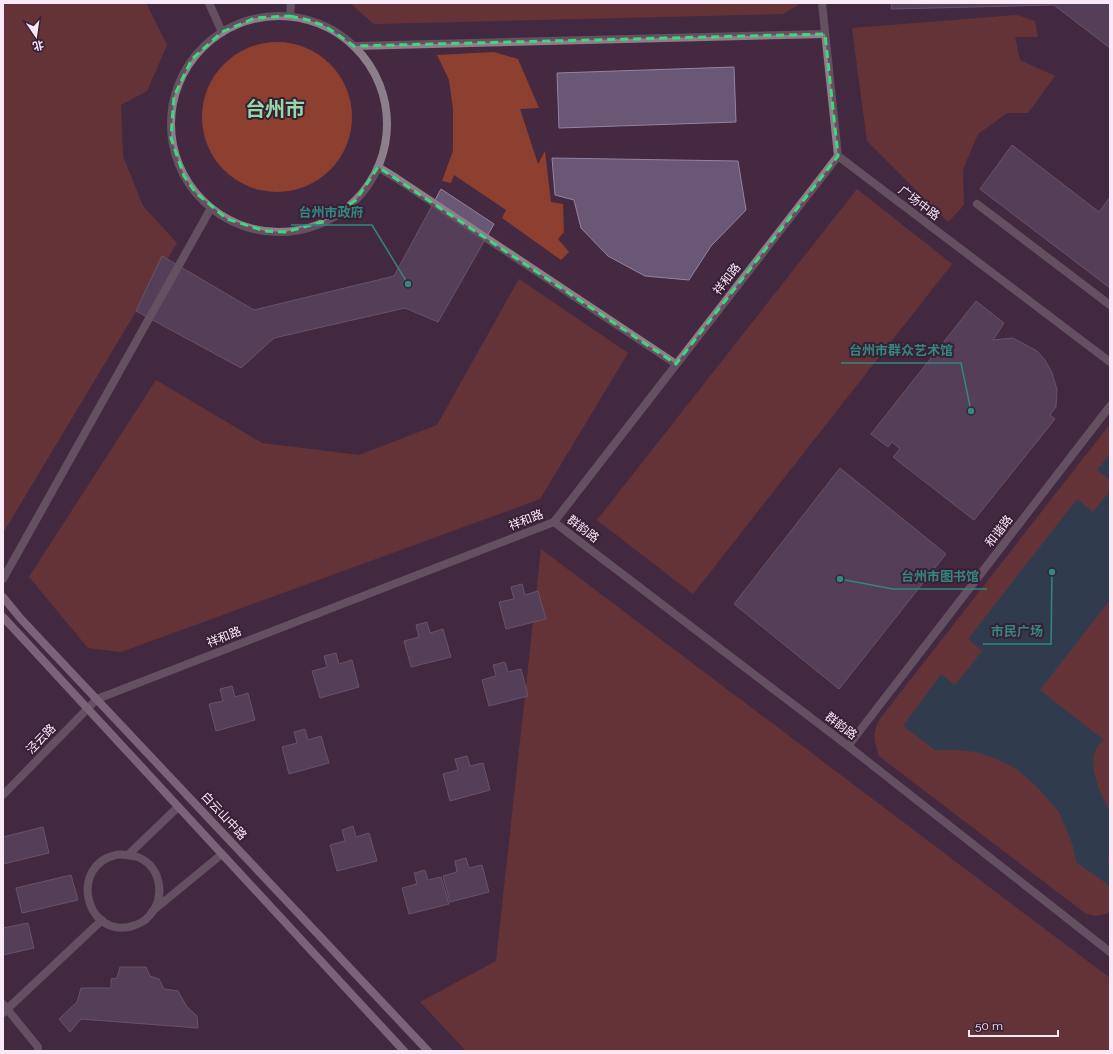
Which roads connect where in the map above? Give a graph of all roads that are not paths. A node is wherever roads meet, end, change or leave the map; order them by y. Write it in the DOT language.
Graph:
graph roads {
  1 [pos="209,3"];
  2 [pos="291,3"];
  3 [pos="822,3"];
  4 [pos="290,16"];
  5 [pos="222,32"];
  6 [pos="825,34"];
  7 [pos="354,46"];
  8 [pos="838,156"];
  9 [pos="378,168"];
  10 [pos="977,204"];
  11 [pos="211,208"];
  12 [pos="1110,305"];
  13 [pos="1110,362"];
  14 [pos="676,364"];
  15 [pos="1110,406"];
  16 [pos="554,522"];
  17 [pos="3,579"];
  18 [pos="3,596"];
  19 [pos="3,617"];
  20 [pos="97,699"];
  21 [pos="87,708"];
  22 [pos="848,746"];
  23 [pos="3,795"];
  24 [pos="178,807"];
  25 [pos="222,854"];
  26 [pos="128,855"];
  27 [pos="155,910"];
  28 [pos="102,920"];
  29 [pos="1108,947"];
  30 [pos="5,1008"];
  31 [pos="38,1051"];
  32 [pos="404,1051"];
  33 [pos="428,1051"];
  1 -- 5 [label="street"];
  2 -- 4 [label="street"];
  3 -- 6 [label="street"];
  4 -- 5 [label="street"];
  4 -- 7 [label="street"];
  5 -- 11 [label="street"];
  6 -- 7 [label="street"];
  6 -- 8 [label="street"];
  7 -- 9 [label="street"];
  8 -- 13 [label="street, 广场中路"];
  8 -- 14 [label="street, 祥和路"];
  9 -- 11 [label="street"];
  9 -- 14 [label="street"];
  10 -- 12 [label="street"];
  11 -- 17 [label="street"];
  14 -- 16 [label="street, 祥和路"];
  15 -- 22 [label="street, 和谐路"];
  16 -- 20 [label="street, 祥和路"];
  16 -- 22 [label="street, 群韵路"];
  18 -- 20 [label="main road, 白云山中路"];
  19 -- 21 [label="main road"];
  20 -- 21 [label="street, 泾云路"];
  20 -- 33 [label="main road, 白云山中路"];
  21 -- 23 [label="street, 泾云路"];
  21 -- 24 [label="main road"];
  22 -- 29 [label="street, 群韵路"];
  24 -- 25 [label="main road"];
  24 -- 26 [label="street"];
  25 -- 27 [label="street"];
  25 -- 32 [label="main road"];
  26 -- 27 [label="street"];
  26 -- 28 [label="street"];
  27 -- 28 [label="street"];
  28 -- 30 [label="street"];
  30 -- 31 [label="street"];
}
